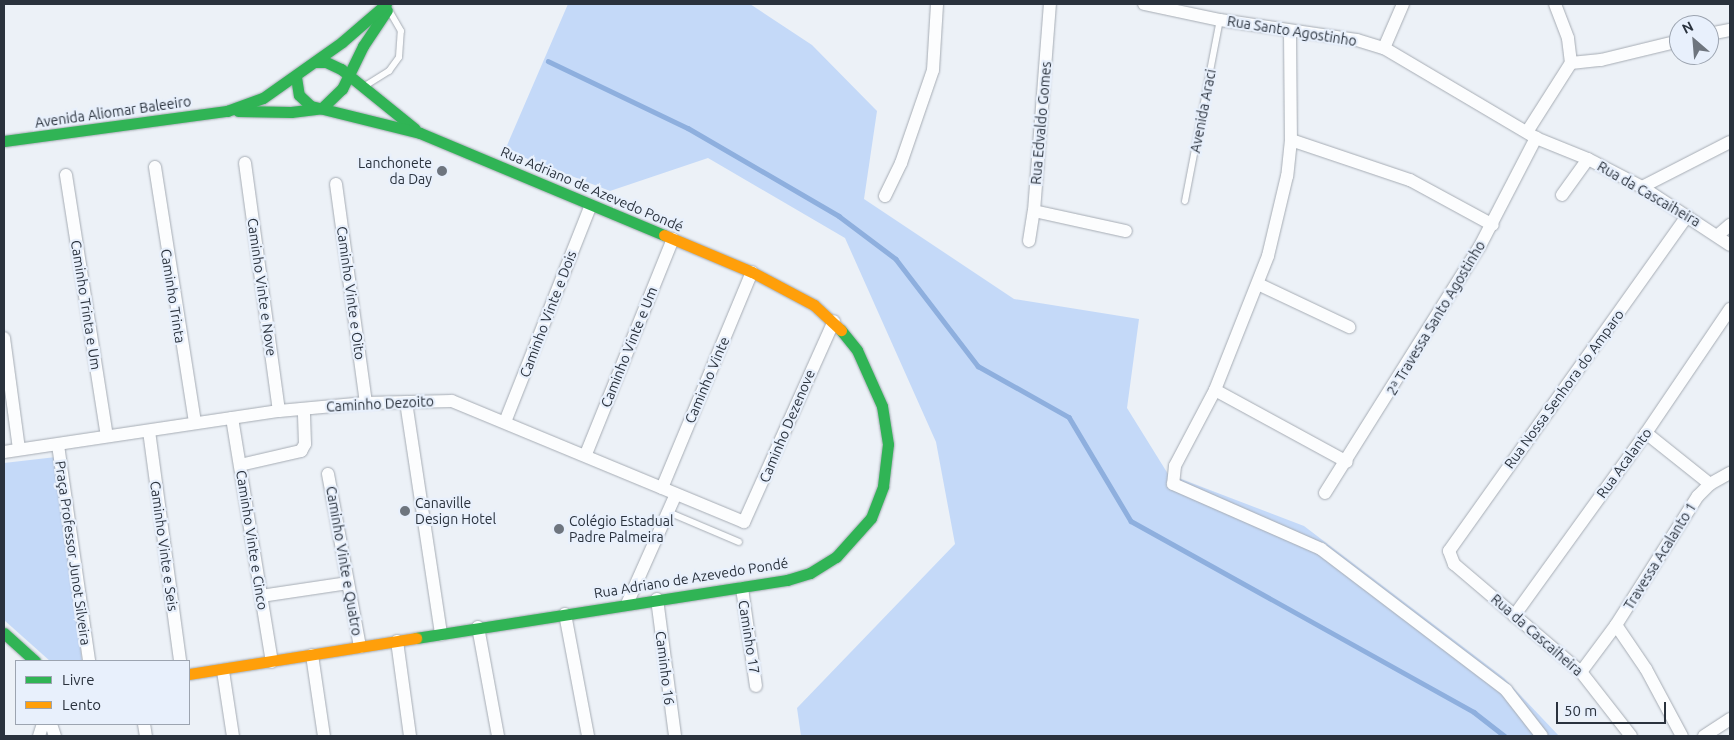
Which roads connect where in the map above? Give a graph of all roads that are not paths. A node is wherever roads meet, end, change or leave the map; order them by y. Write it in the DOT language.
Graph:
graph roads {
  1 [pos="937,4"];
  2 [pos="1050,4"];
  3 [pos="1144,4"];
  4 [pos="1403,4"];
  5 [pos="1555,4"];
  6 [pos="389,6"];
  7 [pos="1220,20"];
  8 [pos="1290,32"];
  9 [pos="1669,43"];
  10 [pos="363,46"];
  11 [pos="1384,48"];
  12 [pos="316,62"];
  13 [pos="1571,62"];
  14 [pos="350,75"];
  15 [pos="296,77"];
  16 [pos="370,89"];
  17 [pos="322,108"];
  18 [pos="227,111"];
  19 [pos="420,133"];
  20 [pos="1532,135"];
  21 [pos="1291,140"];
  22 [pos="4,141"];
  23 [pos="1730,142"];
  24 [pos="1588,159"];
  25 [pos="245,163"];
  26 [pos="155,167"];
  27 [pos="66,175"];
  28 [pos="336,184"];
  29 [pos="1642,187"];
  30 [pos="885,196"];
  31 [pos="1562,196"];
  32 [pos="1185,201"];
  33 [pos="590,207"];
  34 [pos="1034,212"];
  35 [pos="1687,216"];
  36 [pos="1493,225"];
  37 [pos="1730,225"];
  38 [pos="1126,231"];
  39 [pos="1718,236"];
  40 [pos="673,239"];
  41 [pos="1029,241"];
  42 [pos="1730,245"];
  43 [pos="752,272"];
  44 [pos="1258,284"];
  45 [pos="1730,309"];
  46 [pos="834,321"];
  47 [pos="1349,327"];
  48 [pos="4,338"];
  49 [pos="1215,390"];
  50 [pos="406,402"];
  51 [pos="366,403"];
  52 [pos="304,409"];
  53 [pos="279,411"];
  54 [pos="232,418"];
  55 [pos="505,422"];
  56 [pos="195,423"];
  57 [pos="149,432"];
  58 [pos="1646,433"];
  59 [pos="107,436"];
  60 [pos="58,445"];
  61 [pos="19,449"];
  62 [pos="4,452"];
  63 [pos="586,454"];
  64 [pos="1347,462"];
  65 [pos="240,465"];
  66 [pos="1730,473"];
  67 [pos="328,474"];
  68 [pos="1710,484"];
  69 [pos="662,488"];
  70 [pos="1325,493"];
  71 [pos="676,494"];
  72 [pos="668,512"];
  73 [pos="736,519"];
  74 [pos="739,542"];
  75 [pos="1454,564"];
  76 [pos="348,583"];
  77 [pos="742,588"];
  78 [pos="261,596"];
  79 [pos="656,599"];
  80 [pos="627,604"];
  81 [pos="565,614"];
  82 [pos="1514,616"];
  83 [pos="1616,625"];
  84 [pos="478,627"];
  85 [pos="4,633"];
  86 [pos="441,634"];
  87 [pos="397,641"];
  88 [pos="360,647"];
  89 [pos="312,655"];
  90 [pos="34,660"];
  91 [pos="89,660"];
  92 [pos="180,660"];
  93 [pos="272,662"];
  94 [pos="223,670"];
  95 [pos="1581,672"];
  96 [pos="190,674"];
  97 [pos="756,686"];
  98 [pos="1730,719"];
  99 [pos="233,736"];
  100 [pos="324,736"];
  101 [pos="410,736"];
  102 [pos="498,736"];
  103 [pos="588,736"];
  104 [pos="675,736"];
  105 [pos="1542,736"];
  106 [pos="1631,736"];
  107 [pos="1682,736"];
  108 [pos="1704,736"];
  1 -- 30 [label="street"];
  2 -- 34 [label="street, Rua Edvaldo Gomes"];
  3 -- 7 [label="street, Rua Santo Agostinho"];
  4 -- 11 [label="street"];
  5 -- 13 [label="street"];
  6 -- 10 [label="street"];
  6 -- 12 [label="street, Avenida Aliomar Baleeiro"];
  6 -- 16 [label="lane"];
  7 -- 8 [label="street, Rua Santo Agostinho"];
  7 -- 32 [label="lane, Avenida Araci"];
  8 -- 11 [label="street, Rua Santo Agostinho"];
  8 -- 21 [label="street"];
  9 -- 13 [label="street"];
  10 -- 14 [label="street"];
  10 -- 16 [label="street"];
  11 -- 20 [label="street, Rua Santo Agostinho"];
  12 -- 14 [label="street, Rua Adriano de Azevedo Pondé"];
  12 -- 15 [label="street, Avenida Aliomar Baleeiro"];
  13 -- 20 [label="street, 2ª Travessa Santo Agostinho"];
  14 -- 16 [label="street, Rua Adriano de Azevedo Pondé"];
  14 -- 17 [label="street"];
  15 -- 17 [label="street, Rua Adriano de Azevedo Pondé"];
  15 -- 18 [label="street, Avenida Aliomar Baleeiro"];
  16 -- 19 [label="street, Rua Adriano de Azevedo Pondé"];
  17 -- 18 [label="street, Avenida Aliomar Baleeiro"];
  17 -- 19 [label="street, Rua Adriano de Azevedo Pondé"];
  18 -- 22 [label="street, Avenida Aliomar Baleeiro"];
  19 -- 33 [label="street, Rua Adriano de Azevedo Pondé"];
  20 -- 24 [label="street, Rua da Cascaiheira"];
  20 -- 36 [label="street, 2ª Travessa Santo Agostinho"];
  21 -- 36 [label="street"];
  21 -- 44 [label="street"];
  23 -- 29 [label="street"];
  24 -- 29 [label="street, Rua da Cascaiheira"];
  24 -- 31 [label="street"];
  25 -- 53 [label="street, Caminho Vinte e Nove"];
  26 -- 56 [label="street, Caminho Trinta"];
  27 -- 59 [label="street, Caminho Trinta e Um"];
  28 -- 51 [label="street, Caminho Vinte e Oito"];
  29 -- 35 [label="street, Rua da Cascaiheira"];
  33 -- 40 [label="street, Rua Adriano de Azevedo Pondé"];
  33 -- 55 [label="street, Caminho Vinte e Dois"];
  34 -- 38 [label="street"];
  34 -- 41 [label="street, Rua Edvaldo Gomes"];
  35 -- 39 [label="street, Rua da Cascaiheira"];
  35 -- 75 [label="street, Rua Nossa Senhora do Amparo"];
  36 -- 64 [label="street, 2ª Travessa Santo Agostinho"];
  37 -- 39 [label="street"];
  39 -- 42 [label="street, Rua da Cascaiheira"];
  40 -- 43 [label="street, Rua Adriano de Azevedo Pondé"];
  40 -- 63 [label="street, Caminho Vinte e Um"];
  43 -- 46 [label="street, Rua Adriano de Azevedo Pondé"];
  43 -- 69 [label="street, Caminho Vinte"];
  44 -- 47 [label="street"];
  44 -- 49 [label="street"];
  45 -- 58 [label="street, Rua Acalanto"];
  46 -- 73 [label="street, Caminho Dezenove"];
  46 -- 77 [label="street, Rua Adriano de Azevedo Pondé"];
  48 -- 61 [label="street"];
  49 -- 64 [label="street"];
  49 -- 105 [label="street"];
  50 -- 51 [label="street, Caminho Dezoito"];
  50 -- 55 [label="street, Caminho Dezoito"];
  50 -- 86 [label="street"];
  51 -- 52 [label="street, Caminho Dezoito"];
  52 -- 53 [label="street, Caminho Dezoito"];
  52 -- 65 [label="street"];
  53 -- 54 [label="street, Caminho Dezoito"];
  54 -- 56 [label="street, Caminho Dezoito"];
  54 -- 65 [label="street, Caminho Vinte e Cinco"];
  55 -- 63 [label="street, Caminho Dezoito"];
  56 -- 57 [label="street, Caminho Dezoito"];
  57 -- 59 [label="street, Caminho Dezoito"];
  57 -- 92 [label="street, Caminho Vinte e Seis"];
  58 -- 68 [label="street"];
  58 -- 82 [label="street, Rua Acalanto"];
  59 -- 60 [label="street, Caminho Dezoito"];
  60 -- 61 [label="street, Caminho Dezoito"];
  60 -- 91 [label="street, Praça Professor Junot Silveira"];
  61 -- 62 [label="street, Caminho Dezoito"];
  63 -- 69 [label="street, Caminho Dezoito"];
  64 -- 70 [label="street, 2ª Travessa Santo Agostinho"];
  65 -- 78 [label="street, Caminho Vinte e Cinco"];
  66 -- 68 [label="street"];
  67 -- 76 [label="street, Caminho Vinte e Quatro"];
  68 -- 83 [label="street, Travessa Acalanto 1"];
  69 -- 71 [label="street, Caminho Dezoito"];
  71 -- 72 [label="street"];
  71 -- 73 [label="street, Caminho Dezoito"];
  72 -- 74 [label="lane"];
  72 -- 80 [label="street"];
  75 -- 82 [label="street, Rua da Cascaiheira"];
  76 -- 78 [label="street"];
  76 -- 88 [label="street, Caminho Vinte e Quatro"];
  77 -- 79 [label="street, Rua Adriano de Azevedo Pondé"];
  77 -- 97 [label="street, Caminho 17"];
  78 -- 93 [label="street, Caminho Vinte e Cinco"];
  79 -- 80 [label="street, Rua Adriano de Azevedo Pondé"];
  79 -- 104 [label="street, Caminho 16"];
  80 -- 81 [label="street, Rua Adriano de Azevedo Pondé"];
  81 -- 84 [label="street, Rua Adriano de Azevedo Pondé"];
  81 -- 103 [label="street"];
  82 -- 95 [label="street, Rua da Cascaiheira"];
  83 -- 95 [label="street, Travessa Acalanto 1"];
  83 -- 107 [label="street"];
  84 -- 86 [label="street, Rua Adriano de Azevedo Pondé"];
  84 -- 102 [label="street"];
  85 -- 90 [label="street"];
  86 -- 87 [label="street, Rua Adriano de Azevedo Pondé"];
  87 -- 88 [label="street, Rua Adriano de Azevedo Pondé"];
  87 -- 101 [label="street"];
  88 -- 89 [label="street, Rua Adriano de Azevedo Pondé"];
  89 -- 93 [label="street, Rua Adriano de Azevedo Pondé"];
  89 -- 100 [label="street"];
  93 -- 94 [label="street, Rua Adriano de Azevedo Pondé"];
  94 -- 96 [label="street, Rua Adriano de Azevedo Pondé"];
  94 -- 99 [label="street"];
  95 -- 106 [label="street, Rua da Cascaiheira"];
  98 -- 108 [label="street"];
}
